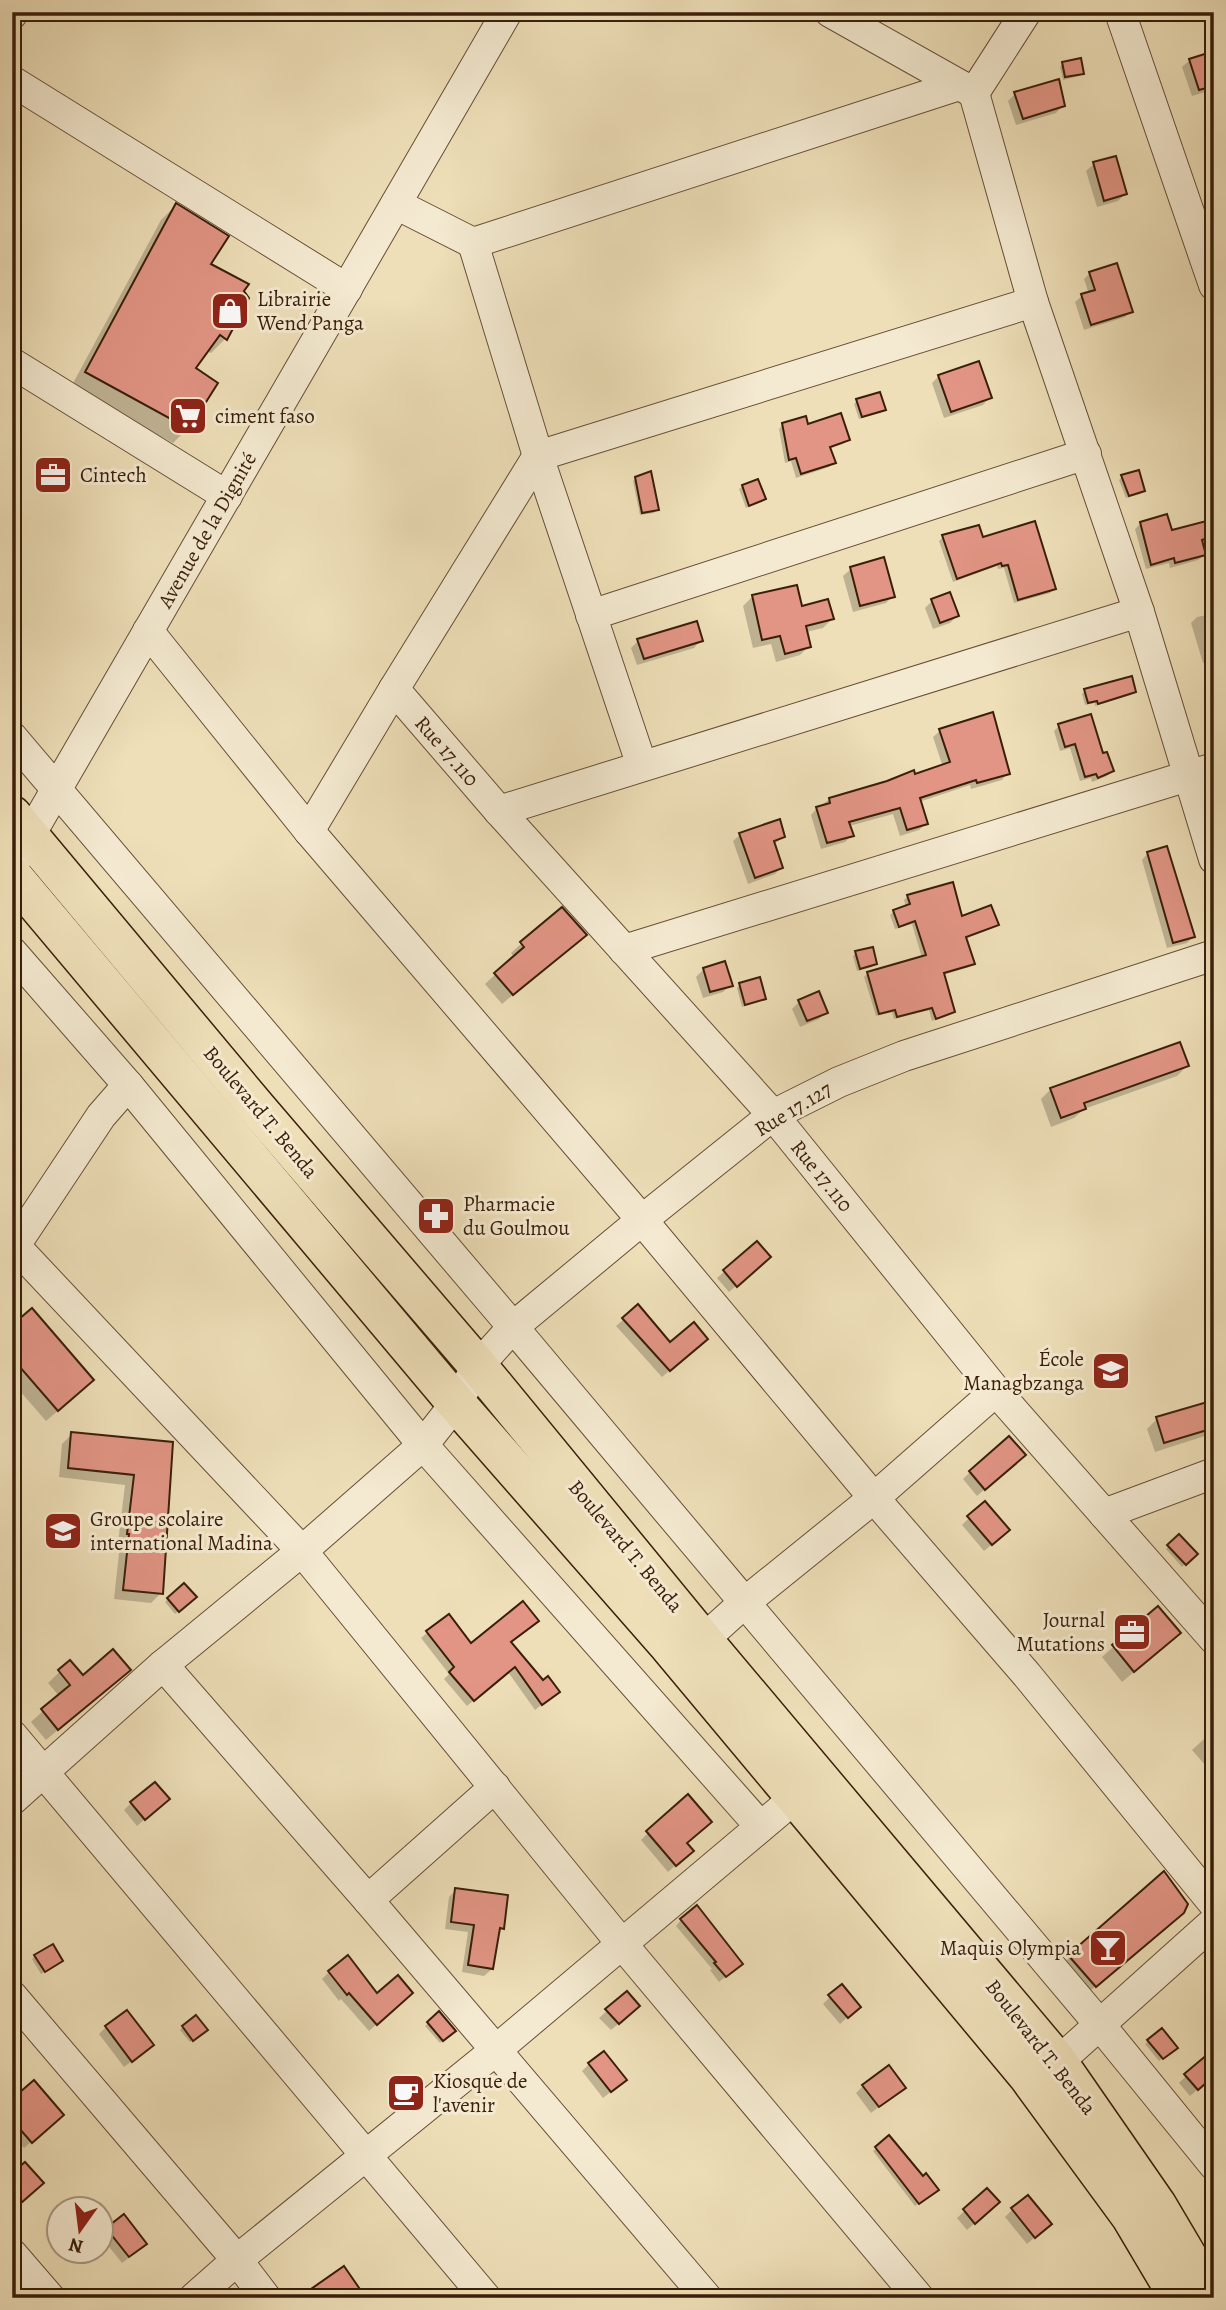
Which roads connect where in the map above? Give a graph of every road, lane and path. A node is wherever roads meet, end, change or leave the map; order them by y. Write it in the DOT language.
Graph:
graph roads {
  1 [pos="508,12"];
  2 [pos="830,12"];
  3 [pos="1026,12"];
  4 [pos="1120,12"];
  5 [pos="12,81"];
  6 [pos="966,89"];
  7 [pos="396,204"];
  8 [pos="472,243"];
  9 [pos="1214,285"];
  10 [pos="347,289"];
  11 [pos="1033,302"];
  12 [pos="12,363"];
  13 [pos="1086,454"];
  14 [pos="538,456"];
  15 [pos="227,496"];
  16 [pos="1139,612"];
  17 [pos="591,615"];
  18 [pos="148,631"];
  19 [pos="394,689"];
  20 [pos="12,737"];
  21 [pos="642,766"];
  22 [pos="1201,772"];
  23 [pos="56,790"];
  24 [pos="499,811"];
  25 [pos="309,831"];
  26 [pos="18,839"];
  27 [pos="1214,859"];
  28 [pos="12,875"];
  29 [pos="624,950"];
  30 [pos="12,952"];
  31 [pos="1214,955"];
  32 [pos="128,1085"];
  33 [pos="774,1115"];
  34 [pos="642,1220"];
  35 [pos="13,1248"];
  36 [pos="513,1327"];
  37 [pos="478,1366"];
  38 [pos="996,1391"];
  39 [pos="456,1403"];
  40 [pos="423,1446"];
  41 [pos="1214,1473"];
  42 [pos="874,1498"];
  43 [pos="1104,1514"];
  44 [pos="302,1551"];
  45 [pos="744,1603"];
  46 [pos="1214,1639"];
  47 [pos="703,1640"];
  48 [pos="163,1665"];
  49 [pos="12,1735"];
  50 [pos="44,1772"];
  51 [pos="495,1787"];
  52 [pos="795,1798"];
  53 [pos="12,1800"];
  54 [pos="760,1826"];
  55 [pos="368,1900"];
  56 [pos="1214,1904"];
  57 [pos="1214,1923"];
  58 [pos="622,1944"];
  59 [pos="12,1996"];
  60 [pos="1100,2025"];
  61 [pos="496,2050"];
  62 [pos="1058,2063"];
  63 [pos="366,2155"];
  64 [pos="1214,2165"];
  65 [pos="12,2255"];
  66 [pos="237,2260"];
  67 [pos="482,2295"];
  68 [pos="50,2298"];
  69 [pos="194,2298"];
  70 [pos="266,2298"];
  71 [pos="707,2298"];
  72 [pos="919,2298"];
  73 [pos="1179,2298"];
  74 [pos="1212,2298"];
  1 -- 7 [label="street, Avenue de la Dignité"];
  2 -- 6 [label="street"];
  3 -- 6 [label="street"];
  4 -- 9 [label="street"];
  5 -- 10 [label="street"];
  6 -- 8 [label="street"];
  6 -- 11 [label="street"];
  7 -- 8 [label="street"];
  7 -- 10 [label="street, Avenue de la Dignité"];
  8 -- 14 [label="street"];
  10 -- 15 [label="street, Avenue de la Dignité"];
  11 -- 13 [label="street"];
  11 -- 14 [label="street"];
  12 -- 15 [label="street"];
  13 -- 16 [label="street"];
  13 -- 17 [label="street"];
  14 -- 17 [label="street"];
  14 -- 19 [label="street"];
  15 -- 18 [label="street, Avenue de la Dignité"];
  16 -- 21 [label="street"];
  16 -- 22 [label="street"];
  17 -- 21 [label="street"];
  18 -- 23 [label="street, Avenue de la Dignité"];
  18 -- 25 [label="street"];
  19 -- 24 [label="street, Rue 17.110"];
  19 -- 25 [label="street"];
  20 -- 23 [label="street"];
  21 -- 24 [label="street"];
  22 -- 27 [label="street"];
  22 -- 29 [label="street"];
  23 -- 26 [label="street, Avenue de la Dignité"];
  23 -- 36 [label="street"];
  24 -- 29 [label="street, Rue 17.110"];
  25 -- 34 [label="street"];
  26 -- 37 [label="highway, Boulevard T. Benda"];
  28 -- 39 [label="highway, Boulevard T. Benda"];
  29 -- 33 [label="street, Rue 17.110"];
  30 -- 32 [label="street"];
  31 -- 33 [label="street, Rue 17.127"];
  32 -- 35 [label="street"];
  32 -- 40 [label="street"];
  33 -- 34 [label="street, Rue 17.127"];
  33 -- 38 [label="street, Rue 17.110"];
  34 -- 36 [label="street, Rue 17.127"];
  34 -- 42 [label="street"];
  35 -- 44 [label="street"];
  36 -- 37 [label="street, Rue 17.127"];
  36 -- 45 [label="street"];
  37 -- 39 [label="street, Rue 17.127"];
  37 -- 47 [label="highway, Boulevard T. Benda"];
  38 -- 42 [label="street"];
  38 -- 43 [label="street, Rue 17.110"];
  39 -- 40 [label="street, Rue 17.127"];
  39 -- 52 [label="highway, Boulevard T. Benda"];
  40 -- 44 [label="street, Rue 17.127"];
  40 -- 54 [label="street"];
  41 -- 43 [label="street"];
  42 -- 45 [label="street"];
  42 -- 56 [label="street"];
  43 -- 46 [label="street, Rue 17.110"];
  44 -- 48 [label="street, Rue 17.127"];
  44 -- 51 [label="street"];
  45 -- 47 [label="street"];
  45 -- 60 [label="street"];
  47 -- 62 [label="highway, Boulevard T. Benda"];
  48 -- 50 [label="street, Rue 17.127"];
  48 -- 55 [label="street"];
  49 -- 50 [label="street"];
  50 -- 53 [label="street, Rue 17.127"];
  50 -- 63 [label="street"];
  51 -- 55 [label="street"];
  51 -- 58 [label="street"];
  52 -- 54 [label="street"];
  52 -- 73 [label="highway, Boulevard T. Benda"];
  54 -- 58 [label="street"];
  55 -- 61 [label="street"];
  57 -- 60 [label="street"];
  58 -- 61 [label="street"];
  58 -- 72 [label="street"];
  59 -- 66 [label="street"];
  60 -- 62 [label="street"];
  60 -- 64 [label="street"];
  61 -- 63 [label="street"];
  61 -- 71 [label="street"];
  62 -- 74 [label="highway, Boulevard T. Benda"];
  63 -- 66 [label="street"];
  63 -- 67 [label="street"];
  65 -- 68 [label="street"];
  66 -- 69 [label="street"];
  66 -- 70 [label="street"];
}
